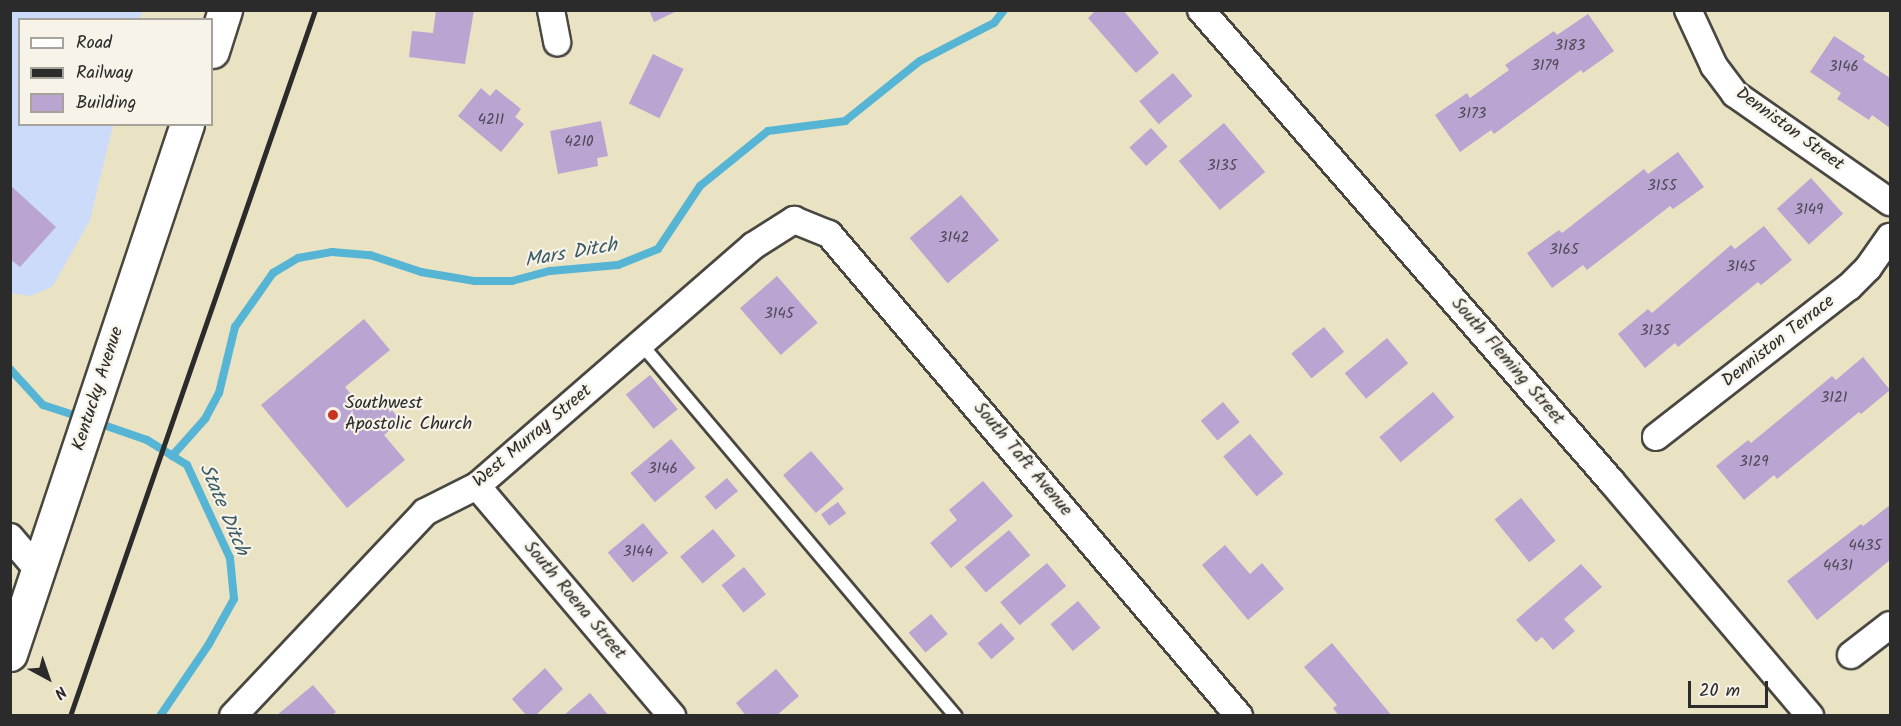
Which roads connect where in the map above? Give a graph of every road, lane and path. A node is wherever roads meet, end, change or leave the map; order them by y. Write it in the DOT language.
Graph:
graph roads {
  1 [pos="225,10"];
  2 [pos="551,10"];
  3 [pos="1201,10"];
  4 [pos="1688,10"];
  5 [pos="557,42"];
  6 [pos="213,48"];
  7 [pos="186,126"];
  8 [pos="1890,202"];
  9 [pos="794,219"];
  10 [pos="1890,237"];
  11 [pos="642,345"];
  12 [pos="1656,437"];
  13 [pos="477,486"];
  14 [pos="10,537"];
  15 [pos="39,571"];
  16 [pos="1890,625"];
  17 [pos="14,634"];
  18 [pos="1851,655"];
  19 [pos="233,716"];
  20 [pos="672,716"];
  21 [pos="956,716"];
  22 [pos="1239,716"];
  23 [pos="1810,716"];
  1 -- 6 [label="main road"];
  2 -- 5 [label="street"];
  3 -- 23 [label="street, South Fleming Street"];
  4 -- 8 [label="street, Denniston Street"];
  7 -- 15 [label="main road, Kentucky Avenue"];
  9 -- 11 [label="street, West Murray Street"];
  9 -- 22 [label="street, South Taft Avenue"];
  10 -- 12 [label="street, Denniston Terrace"];
  11 -- 13 [label="street, West Murray Street"];
  11 -- 21 [label="lane"];
  13 -- 19 [label="street, West Murray Street"];
  13 -- 20 [label="street, South Roena Street"];
  14 -- 15 [label="street"];
  15 -- 17 [label="main road, Kentucky Avenue"];
  16 -- 18 [label="street"];
}
